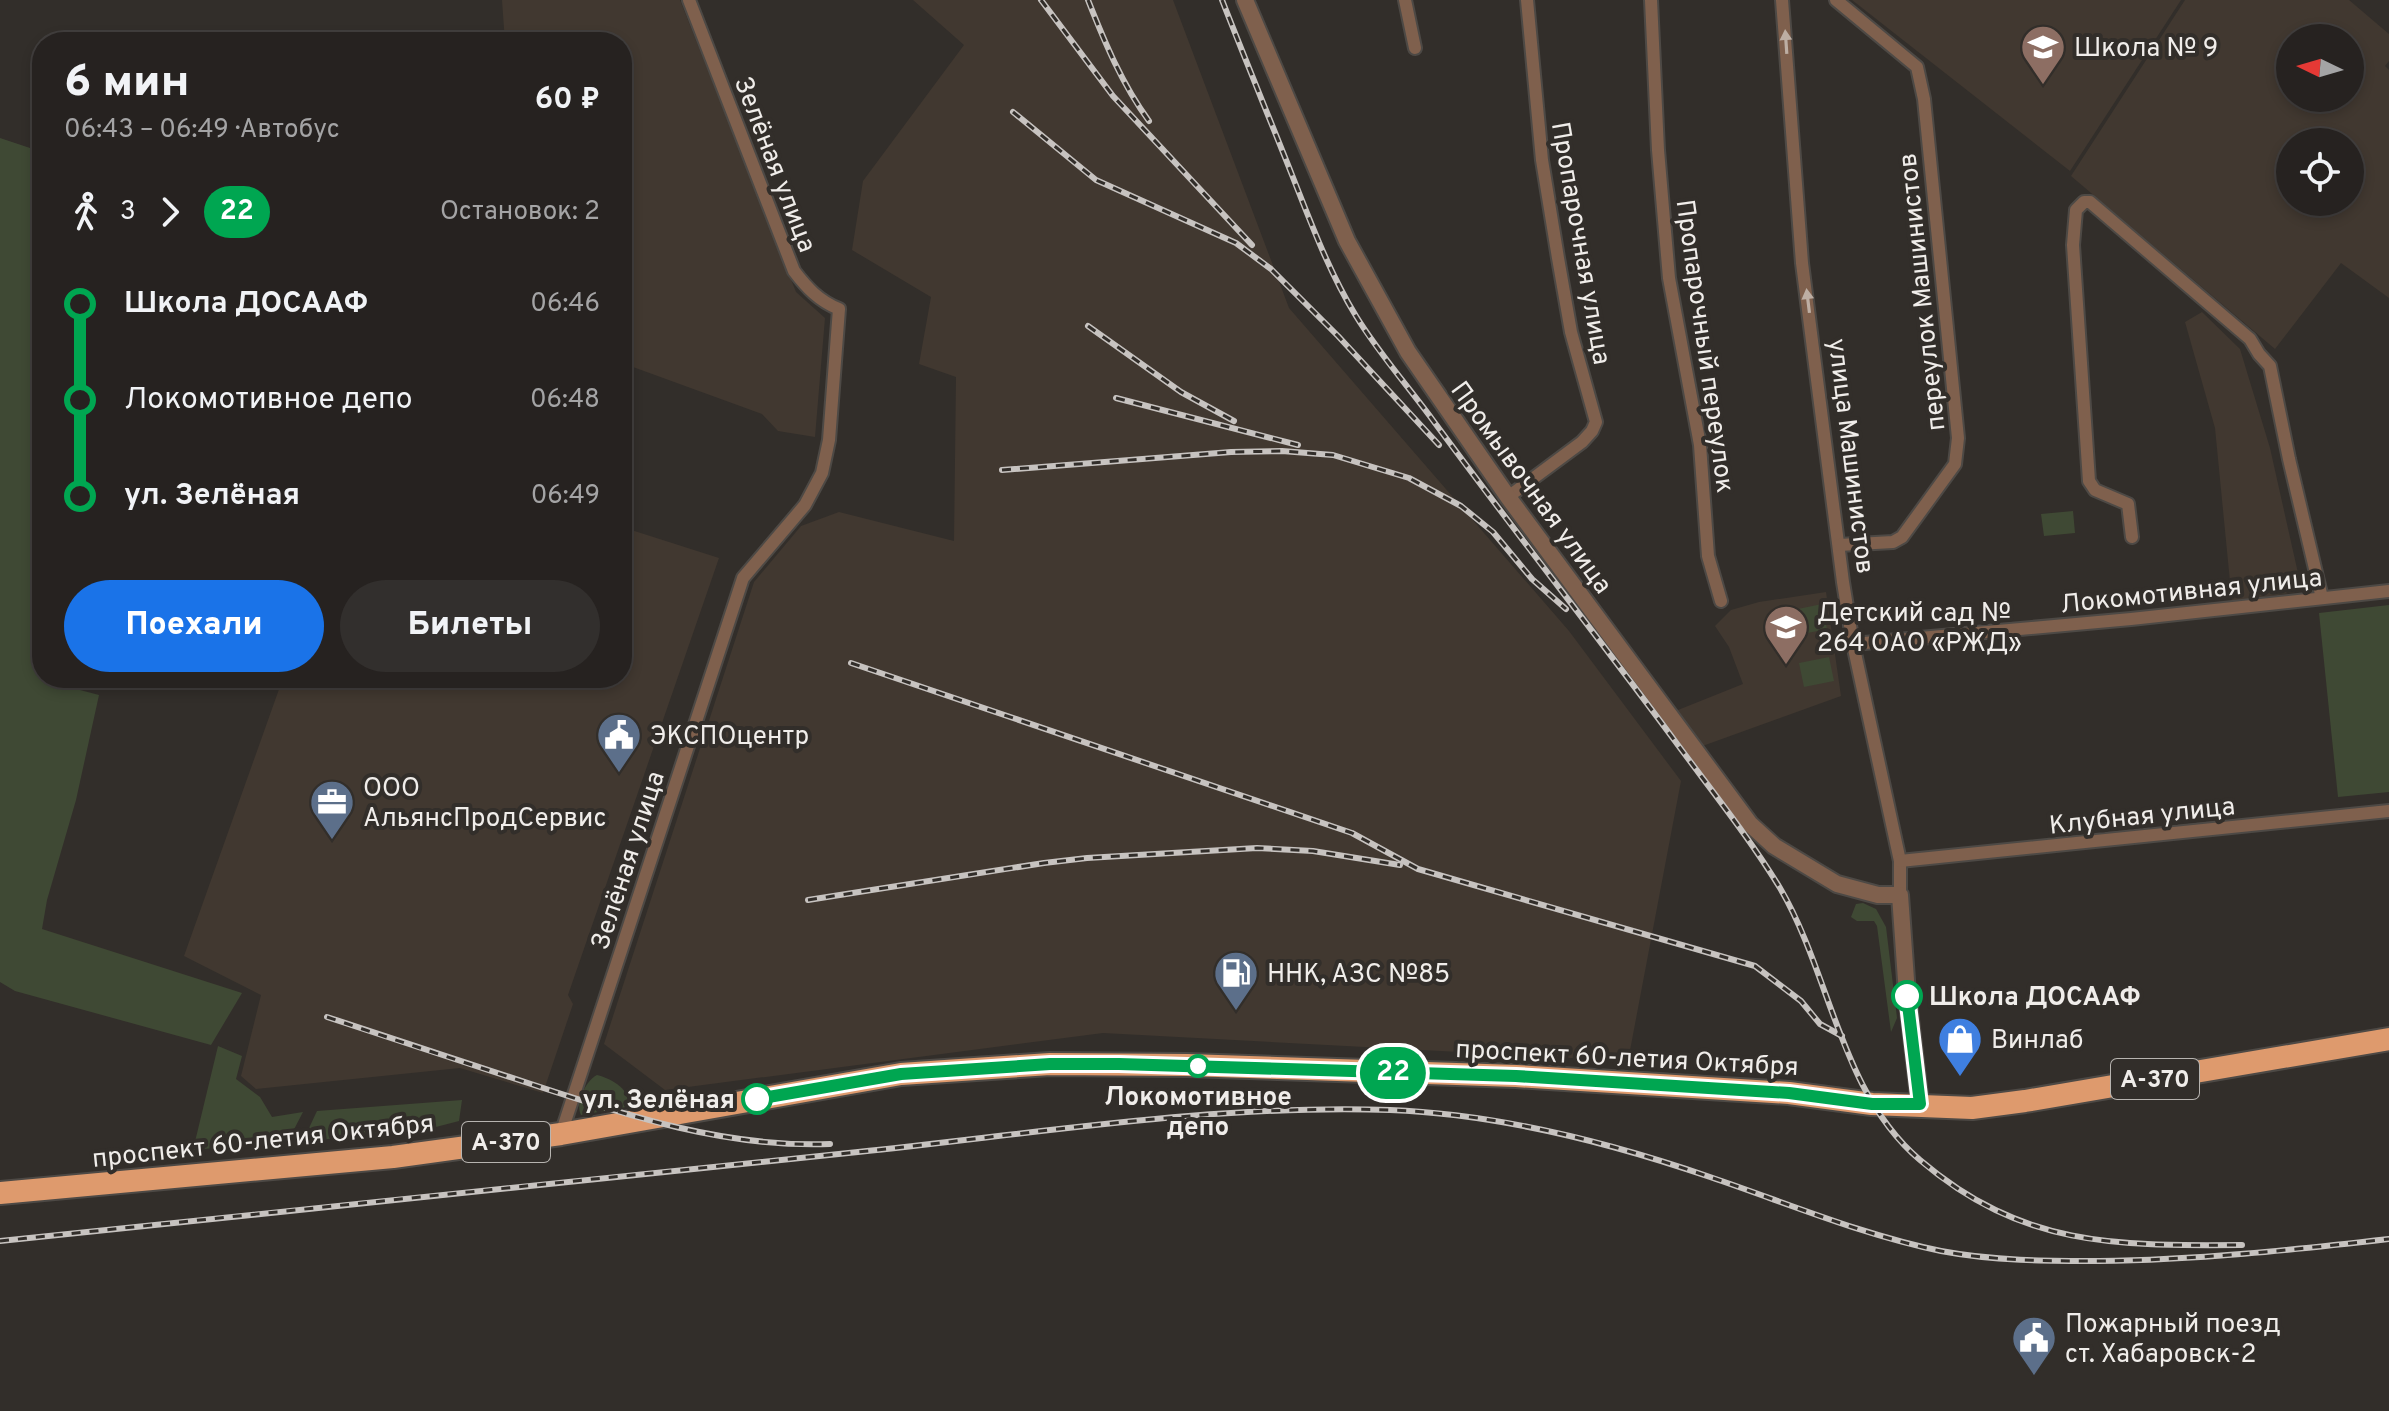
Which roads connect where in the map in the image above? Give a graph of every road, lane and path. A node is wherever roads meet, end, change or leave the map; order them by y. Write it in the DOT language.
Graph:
graph roads {
  1 [pos="689,0"];
  2 [pos="1245,0"];
  3 [pos="1405,0"];
  4 [pos="1527,0"];
  5 [pos="1651,0"];
  6 [pos="1782,0"];
  7 [pos="1836,0"];
  8 [pos="1415,48"];
  9 [pos="1508,497"];
  10 [pos="2132,537"];
  11 [pos="1839,545"];
  12 [pos="2389,591"];
  13 [pos="2322,598"];
  14 [pos="1721,601"];
  15 [pos="1853,644"];
  16 [pos="2389,811"];
  17 [pos="1900,861"];
  18 [pos="1900,895"];
  19 [pos="2389,1039"];
  20 [pos="1920,1104"];
  21 [pos="561,1134"];
  22 [pos="0,1193"];
  1 -- 21 [label="street, Зелёная улица"];
  2 -- 9 [label="street, Промывочная улица"];
  3 -- 8 [label="street"];
  4 -- 9 [label="street, Пропарочная улица"];
  5 -- 14 [label="street, Пропарочный переулок"];
  11 -- 6 [label="street, улица Машинистов, one-way"];
  7 -- 11 [label="street, переулок Машинистов"];
  9 -- 18 [label="street, Промывочная улица"];
  10 -- 13 [label="street"];
  11 -- 15 [label="street, улица Машинистов"];
  12 -- 13 [label="street, Локомотивная улица"];
  13 -- 15 [label="street, Локомотивная улица"];
  15 -- 17 [label="street, улица Машинистов"];
  16 -- 17 [label="street, Клубная улица"];
  17 -- 18 [label="street, улица Машинистов"];
  18 -- 20 [label="street, улица Машинистов"];
  19 -- 20 [label="highway, проспект 60-летия Октября / А-370"];
  20 -- 21 [label="highway, проспект 60-летия Октября / А-370"];
  21 -- 22 [label="highway, проспект 60-летия Октября / А-370"];
}
